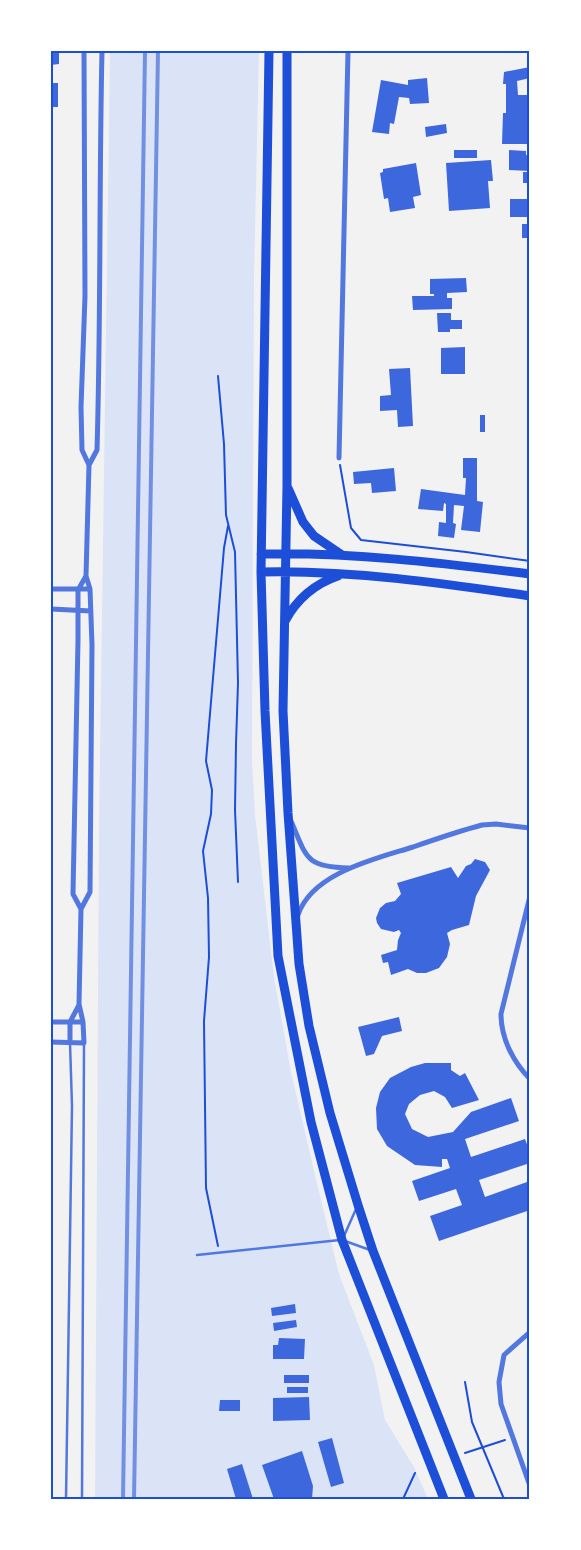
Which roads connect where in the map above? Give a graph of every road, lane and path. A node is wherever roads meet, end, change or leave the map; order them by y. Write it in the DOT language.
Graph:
graph roads {
  1 [pos="84,51"];
  2 [pos="102,51"];
  3 [pos="269,51"];
  4 [pos="287,51"];
  5 [pos="348,51"];
  6 [pos="218,376"];
  7 [pos="339,458"];
  8 [pos="89,465"];
  9 [pos="287,486"];
  10 [pos="228,526"];
  11 [pos="261,554"];
  12 [pos="285,554"];
  13 [pos="342,555"];
  14 [pos="530,561"];
  15 [pos="261,572"];
  16 [pos="285,572"];
  17 [pos="343,574"];
  18 [pos="530,574"];
  19 [pos="86,576"];
  20 [pos="51,589"];
  21 [pos="90,589"];
  22 [pos="78,590"];
  23 [pos="530,596"];
  24 [pos="51,609"];
  25 [pos="78,610"];
  26 [pos="91,611"];
  27 [pos="285,621"];
  28 [pos="288,813"];
  29 [pos="530,828"];
  30 [pos="350,868"];
  31 [pos="238,882"];
  32 [pos="530,896"];
  33 [pos="81,909"];
  34 [pos="296,922"];
  35 [pos="79,1004"];
  36 [pos="51,1022"];
  37 [pos="70,1022"];
  38 [pos="83,1022"];
  39 [pos="51,1042"];
  40 [pos="70,1043"];
  41 [pos="84,1043"];
  42 [pos="530,1079"];
  43 [pos="358,1205"];
  44 [pos="342,1240"];
  45 [pos="373,1251"];
  46 [pos="220,1252"];
  47 [pos="197,1254"];
  48 [pos="530,1332"];
  49 [pos="465,1382"];
  50 [pos="512,1438"];
  51 [pos="482,1447"];
  52 [pos="465,1452"];
  53 [pos="414,1473"];
  54 [pos="530,1486"];
  55 [pos="442,1496"];
  56 [pos="66,1499"];
  57 [pos="82,1499"];
  58 [pos="403,1499"];
  59 [pos="471,1499"];
  60 [pos="504,1499"];
  1 -- 8 [label="street"];
  2 -- 8 [label="street"];
  3 -- 11 [label="main road"];
  4 -- 9 [label="main road"];
  5 -- 7 [label="street"];
  6 -- 10 [label="path"];
  7 -- 14 [label="path"];
  8 -- 19 [label="street"];
  9 -- 12 [label="main road"];
  9 -- 13 [label="main road"];
  10 -- 31 [label="path"];
  10 -- 46 [label="path"];
  11 -- 12 [label="main road"];
  11 -- 15 [label="main road"];
  12 -- 13 [label="main road"];
  12 -- 16 [label="main road"];
  13 -- 18 [label="main road"];
  15 -- 16 [label="main road"];
  15 -- 44 [label="main road"];
  16 -- 17 [label="main road"];
  16 -- 27 [label="main road"];
  17 -- 23 [label="main road"];
  17 -- 27 [label="main road"];
  19 -- 21 [label="street"];
  19 -- 22 [label="street"];
  20 -- 22 [label="street"];
  21 -- 22 [label="street"];
  21 -- 26 [label="street"];
  22 -- 25 [label="street"];
  24 -- 25 [label="street"];
  25 -- 26 [label="street"];
  25 -- 33 [label="street"];
  26 -- 33 [label="street"];
  27 -- 28 [label="main road"];
  28 -- 30 [label="street"];
  28 -- 34 [label="main road"];
  29 -- 30 [label="street"];
  30 -- 34 [label="street"];
  32 -- 42 [label="street"];
  33 -- 35 [label="street"];
  34 -- 43 [label="main road"];
  35 -- 37 [label="street"];
  35 -- 38 [label="street"];
  36 -- 37 [label="street"];
  37 -- 38 [label="street"];
  37 -- 40 [label="street"];
  38 -- 41 [label="street"];
  39 -- 40 [label="street"];
  40 -- 41 [label="street"];
  40 -- 56 [label="lane"];
  41 -- 57 [label="lane"];
  43 -- 44 [label="lane"];
  43 -- 45 [label="main road"];
  44 -- 45 [label="lane"];
  44 -- 46 [label="lane"];
  44 -- 55 [label="main road"];
  45 -- 59 [label="main road"];
  46 -- 47 [label="lane"];
  48 -- 50 [label="street"];
  49 -- 51 [label="path"];
  50 -- 51 [label="path"];
  50 -- 54 [label="street"];
  51 -- 52 [label="path"];
  51 -- 60 [label="path"];
  53 -- 58 [label="path"];
}
